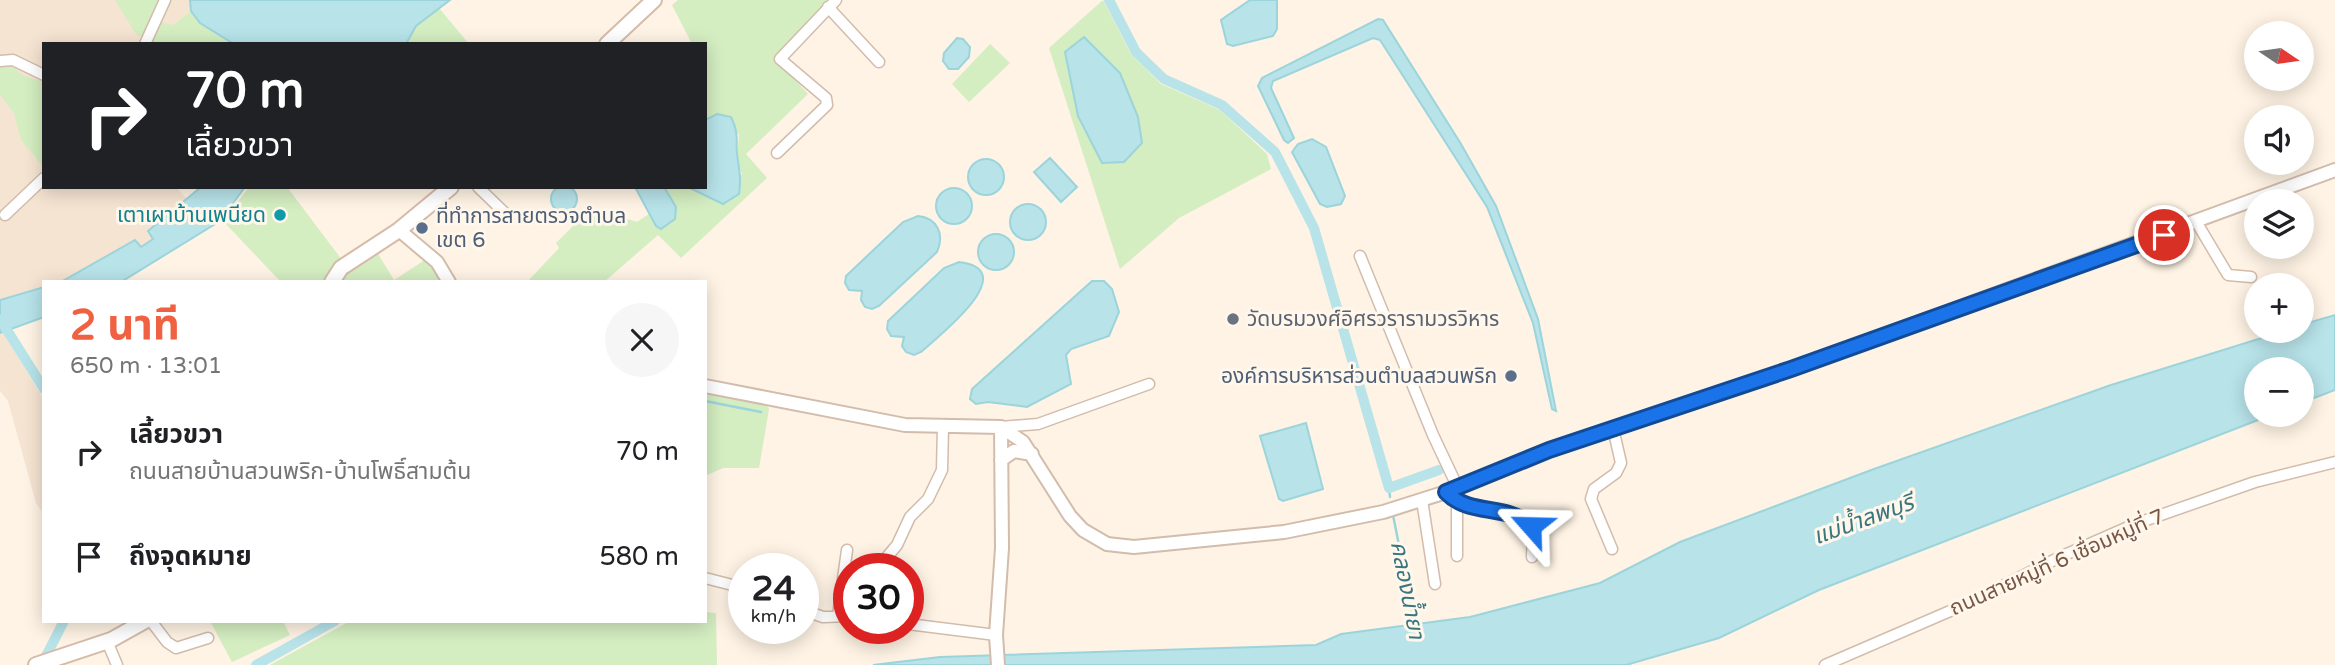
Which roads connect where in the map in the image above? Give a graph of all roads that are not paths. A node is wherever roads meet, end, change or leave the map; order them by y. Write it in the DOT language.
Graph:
graph roads {
  1 [pos="165,0"];
  2 [pos="654,0"];
  3 [pos="832,4"];
  4 [pos="146,42"];
  5 [pos="609,42"];
  6 [pos="0,61"];
  7 [pos="879,62"];
  8 [pos="42,74"];
  9 [pos="777,153"];
  10 [pos="2335,170"];
  11 [pos="42,180"];
  12 [pos="449,189"];
  13 [pos="480,189"];
  14 [pos="5,215"];
  15 [pos="508,216"];
  16 [pos="2197,223"];
  17 [pos="399,230"];
  18 [pos="1360,256"];
  19 [pos="2244,277"];
  20 [pos="333,280"];
  21 [pos="448,280"];
  22 [pos="1149,384"];
  23 [pos="707,386"];
  24 [pos="943,426"];
  25 [pos="1001,427"];
  26 [pos="1613,428"];
  27 [pos="1032,454"];
  28 [pos="1001,460"];
  29 [pos="2335,462"];
  30 [pos="1452,490"];
  31 [pos="1422,500"];
  32 [pos="1457,504"];
  33 [pos="1612,549"];
  34 [pos="848,550"];
  35 [pos="848,553"];
  36 [pos="890,553"];
  37 [pos="1457,556"];
  38 [pos="1532,557"];
  39 [pos="707,579"];
  40 [pos="728,584"];
  41 [pos="1435,584"];
  42 [pos="144,623"];
  43 [pos="150,623"];
  44 [pos="924,627"];
  45 [pos="208,638"];
  46 [pos="997,639"];
  47 [pos="107,641"];
  48 [pos="44,664"];
  49 [pos="117,665"];
  50 [pos="999,665"];
  51 [pos="1825,665"];
  1 -- 4 [label="street"];
  2 -- 5 [label="main road"];
  3 -- 7 [label="street"];
  3 -- 9 [label="street"];
  6 -- 8 [label="street"];
  10 -- 16 [label="street"];
  11 -- 14 [label="street"];
  12 -- 17 [label="main road"];
  13 -- 15 [label="street"];
  16 -- 19 [label="street"];
  16 -- 26 [label="street"];
  17 -- 20 [label="main road"];
  17 -- 21 [label="street"];
  18 -- 30 [label="street"];
  22 -- 25 [label="street"];
  23 -- 24 [label="street"];
  24 -- 25 [label="street"];
  24 -- 36 [label="street"];
  25 -- 27 [label="street"];
  25 -- 28 [label="street"];
  26 -- 30 [label="street"];
  26 -- 33 [label="street"];
  27 -- 28 [label="street"];
  27 -- 31 [label="street"];
  28 -- 46 [label="street"];
  29 -- 51 [label="street, ถนนสายหมู่ที่ 6 เชื่อมหมู่ที่ 7"];
  30 -- 31 [label="street"];
  30 -- 32 [label="street"];
  31 -- 41 [label="street"];
  32 -- 37 [label="street"];
  32 -- 38 [label="street"];
  34 -- 35 [label="street"];
  39 -- 40 [label="street"];
  42 -- 47 [label="main road"];
  43 -- 45 [label="street"];
  44 -- 46 [label="street"];
  46 -- 50 [label="street"];
  47 -- 48 [label="main road"];
  47 -- 49 [label="street"];
}
